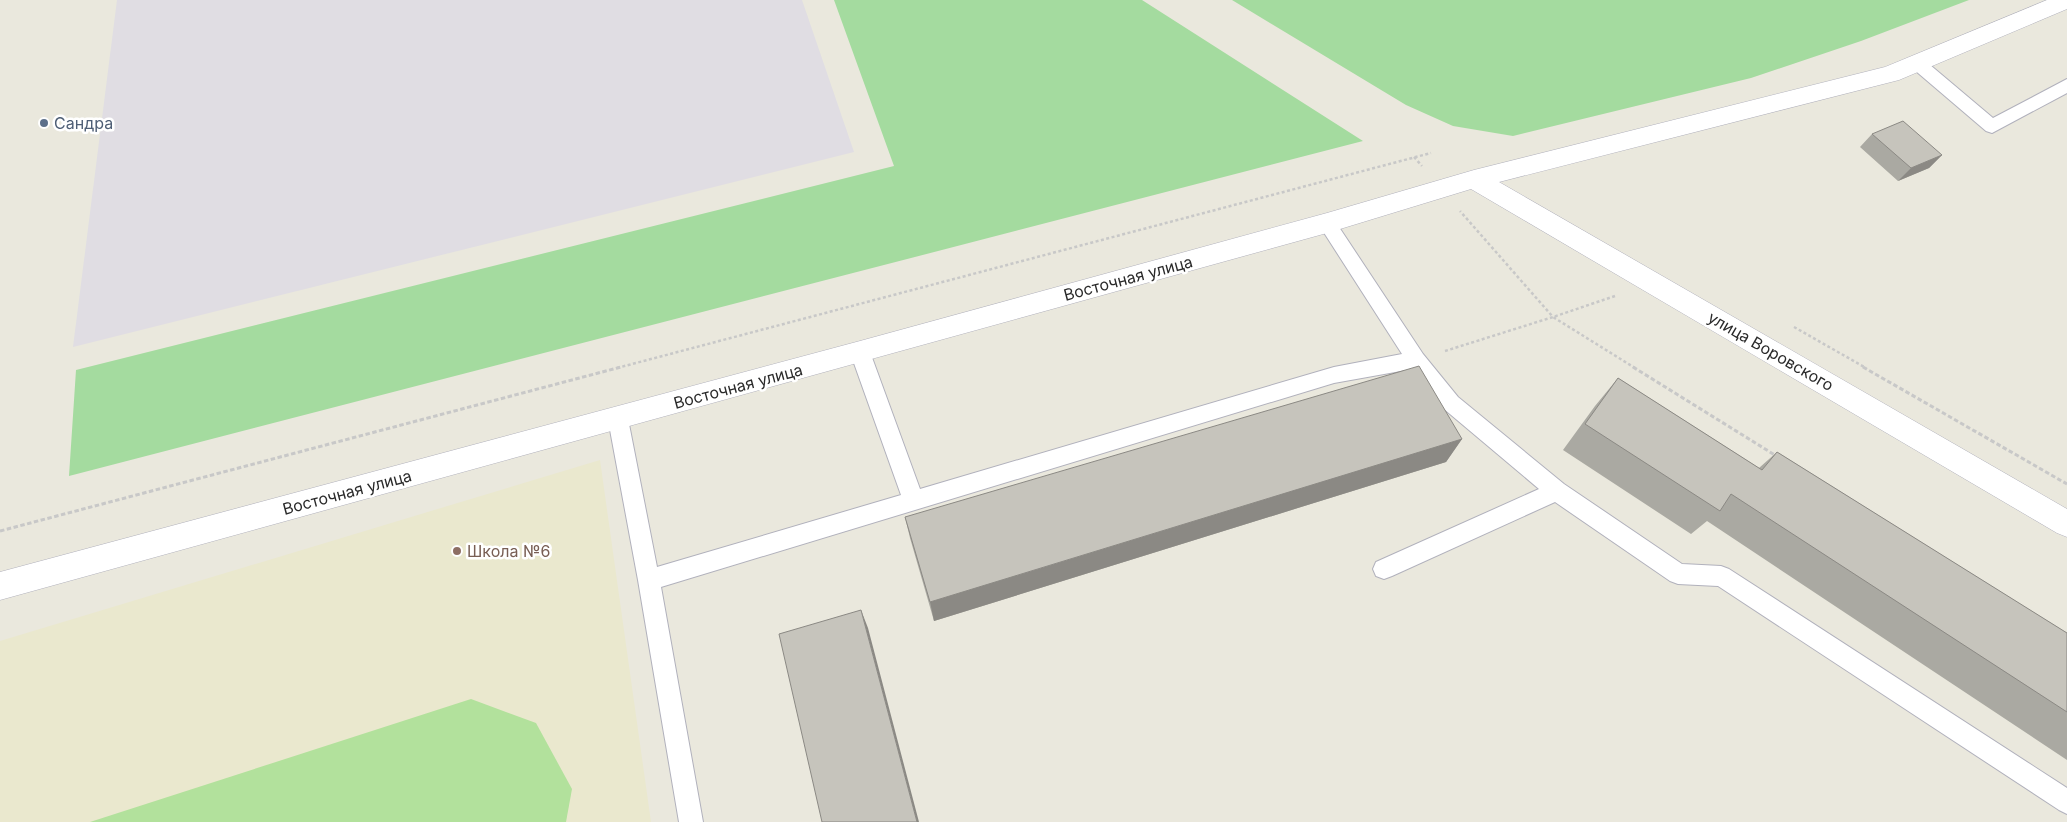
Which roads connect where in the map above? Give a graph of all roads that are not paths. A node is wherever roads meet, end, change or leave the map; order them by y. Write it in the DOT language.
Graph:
graph roads {
  1 [pos="2067,0"];
  2 [pos="1917,63"];
  3 [pos="2067,85"];
  4 [pos="1474,179"];
  5 [pos="1328,222"];
  6 [pos="860,352"];
  7 [pos="1416,360"];
  8 [pos="618,419"];
  9 [pos="1558,491"];
  10 [pos="914,501"];
  11 [pos="2067,524"];
  12 [pos="1384,569"];
  13 [pos="649,580"];
  14 [pos="0,586"];
  15 [pos="2067,802"];
  16 [pos="691,822"];
  1 -- 2 [label="street, Восточная улица"];
  2 -- 3 [label="lane"];
  2 -- 4 [label="street, Восточная улица"];
  4 -- 5 [label="street, Восточная улица"];
  4 -- 11 [label="street, улица Воровского"];
  5 -- 6 [label="street, Восточная улица"];
  5 -- 7 [label="lane"];
  6 -- 8 [label="street, Восточная улица"];
  6 -- 10 [label="lane"];
  7 -- 9 [label="lane"];
  7 -- 10 [label="lane"];
  8 -- 13 [label="lane"];
  8 -- 14 [label="street, Восточная улица"];
  9 -- 12 [label="lane"];
  9 -- 15 [label="lane"];
  10 -- 13 [label="lane"];
  13 -- 16 [label="lane"];
}
